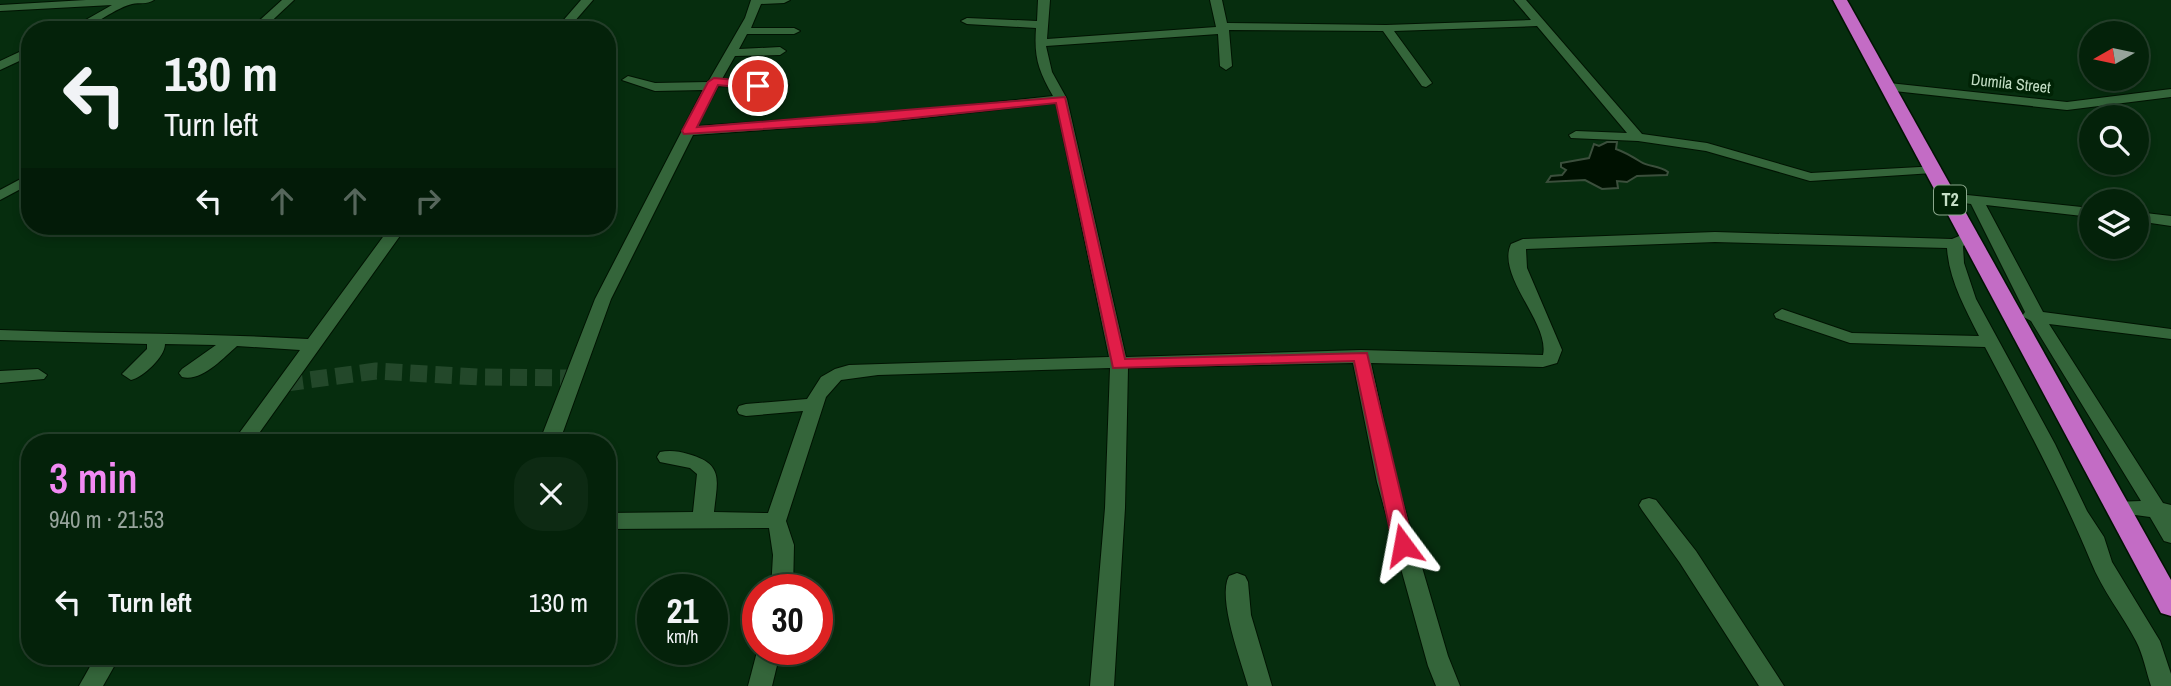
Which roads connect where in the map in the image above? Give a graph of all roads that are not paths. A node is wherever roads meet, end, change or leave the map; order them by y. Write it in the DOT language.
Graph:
graph roads {
  1 [pos="148,0"];
  2 [pos="288,0"];
  3 [pos="587,0"];
  4 [pos="784,0"];
  5 [pos="1044,0"];
  6 [pos="1216,0"];
  7 [pos="1520,0"];
  8 [pos="1840,0"];
  9 [pos="102,1"];
  10 [pos="132,1"];
  11 [pos="757,1"];
  12 [pos="0,8"];
  13 [pos="92,21"];
  14 [pos="265,21"];
  15 [pos="569,21"];
  16 [pos="967,21"];
  17 [pos="1538,23"];
  18 [pos="1041,25"];
  19 [pos="1222,28"];
  20 [pos="1386,28"];
  21 [pos="742,31"];
  22 [pos="794,31"];
  23 [pos="1039,43"];
  24 [pos="780,51"];
  25 [pos="729,53"];
  26 [pos="21,56"];
  27 [pos="0,66"];
  28 [pos="1226,66"];
  29 [pos="628,80"];
  30 [pos="1426,83"];
  31 [pos="712,84"];
  32 [pos="783,85"];
  33 [pos="1889,87"];
  34 [pos="2171,93"];
  35 [pos="1061,99"];
  36 [pos="689,131"];
  37 [pos="1576,135"];
  38 [pos="1638,137"];
  39 [pos="1933,169"];
  40 [pos="21,183"];
  41 [pos="0,196"];
  42 [pos="1948,197"];
  43 [pos="1976,200"];
  44 [pos="2079,211"];
  45 [pos="2149,218"];
  46 [pos="2171,221"];
  47 [pos="393,235"];
  48 [pos="1962,239"];
  49 [pos="1782,314"];
  50 [pos="2013,314"];
  51 [pos="2036,316"];
  52 [pos="2171,334"];
  53 [pos="1,335"];
  54 [pos="154,338"];
  55 [pos="233,340"];
  56 [pos="1990,342"];
  57 [pos="314,345"];
  58 [pos="1361,356"];
  59 [pos="1118,364"];
  60 [pos="131,373"];
  61 [pos="188,373"];
  62 [pos="37,375"];
  63 [pos="0,377"];
  64 [pos="815,404"];
  65 [pos="747,410"];
  66 [pos="249,434"];
  67 [pos="552,434"];
  68 [pos="667,457"];
  69 [pos="1649,505"];
  70 [pos="2120,507"];
  71 [pos="2164,511"];
  72 [pos="703,520"];
  73 [pos="616,521"];
  74 [pos="776,521"];
  75 [pos="2171,535"];
  76 [pos="783,574"];
  77 [pos="1237,582"];
  78 [pos="2171,605"];
  79 [pos="103,665"];
  80 [pos="765,665"];
  81 [pos="91,686"];
  82 [pos="760,686"];
  83 [pos="1102,686"];
  84 [pos="1260,686"];
  85 [pos="1448,686"];
  86 [pos="1772,686"];
  87 [pos="2163,686"];
  1 -- 10 [label="street"];
  2 -- 14 [label="street"];
  3 -- 15 [label="street"];
  4 -- 11 [label="street"];
  5 -- 18 [label="street"];
  6 -- 19 [label="street"];
  7 -- 17 [label="street"];
  8 -- 33 [label="highway, T2"];
  9 -- 10 [label="street"];
  9 -- 12 [label="street"];
  10 -- 13 [label="street"];
  11 -- 21 [label="street"];
  16 -- 18 [label="street"];
  17 -- 20 [label="street"];
  17 -- 38 [label="street"];
  18 -- 23 [label="street"];
  19 -- 20 [label="street"];
  19 -- 23 [label="street"];
  19 -- 28 [label="street"];
  20 -- 30 [label="street"];
  21 -- 22 [label="street"];
  21 -- 25 [label="street"];
  23 -- 35 [label="street"];
  24 -- 25 [label="street"];
  25 -- 31 [label="street"];
  26 -- 27 [label="street"];
  29 -- 31 [label="street"];
  31 -- 32 [label="street"];
  31 -- 36 [label="street"];
  33 -- 34 [label="street, Dumila Street"];
  33 -- 39 [label="highway, T2"];
  35 -- 36 [label="street"];
  35 -- 59 [label="street"];
  36 -- 67 [label="street"];
  37 -- 38 [label="street"];
  38 -- 39 [label="street"];
  39 -- 42 [label="highway, T2"];
  40 -- 41 [label="street"];
  42 -- 43 [label="street"];
  42 -- 48 [label="highway, T2"];
  43 -- 44 [label="street"];
  43 -- 51 [label="street"];
  45 -- 46 [label="street"];
  47 -- 57 [label="street"];
  48 -- 50 [label="highway, T2"];
  48 -- 56 [label="street"];
  48 -- 58 [label="street"];
  49 -- 56 [label="street"];
  50 -- 51 [label="street"];
  50 -- 70 [label="highway, T2"];
  51 -- 52 [label="street"];
  51 -- 71 [label="street"];
  53 -- 54 [label="street"];
  54 -- 55 [label="street"];
  54 -- 60 [label="street"];
  55 -- 57 [label="street"];
  55 -- 61 [label="street"];
  56 -- 87 [label="street"];
  57 -- 66 [label="street"];
  58 -- 59 [label="street"];
  58 -- 85 [label="street"];
  59 -- 64 [label="street"];
  59 -- 83 [label="street"];
  62 -- 63 [label="street"];
  64 -- 65 [label="street"];
  64 -- 74 [label="street"];
  68 -- 72 [label="street"];
  69 -- 86 [label="street"];
  70 -- 71 [label="street"];
  70 -- 78 [label="highway, T2"];
  71 -- 75 [label="street"];
  72 -- 73 [label="street"];
  72 -- 74 [label="street"];
  74 -- 76 [label="street"];
  77 -- 84 [label="street"];
  79 -- 81 [label="street"];
  80 -- 82 [label="street"];
}
